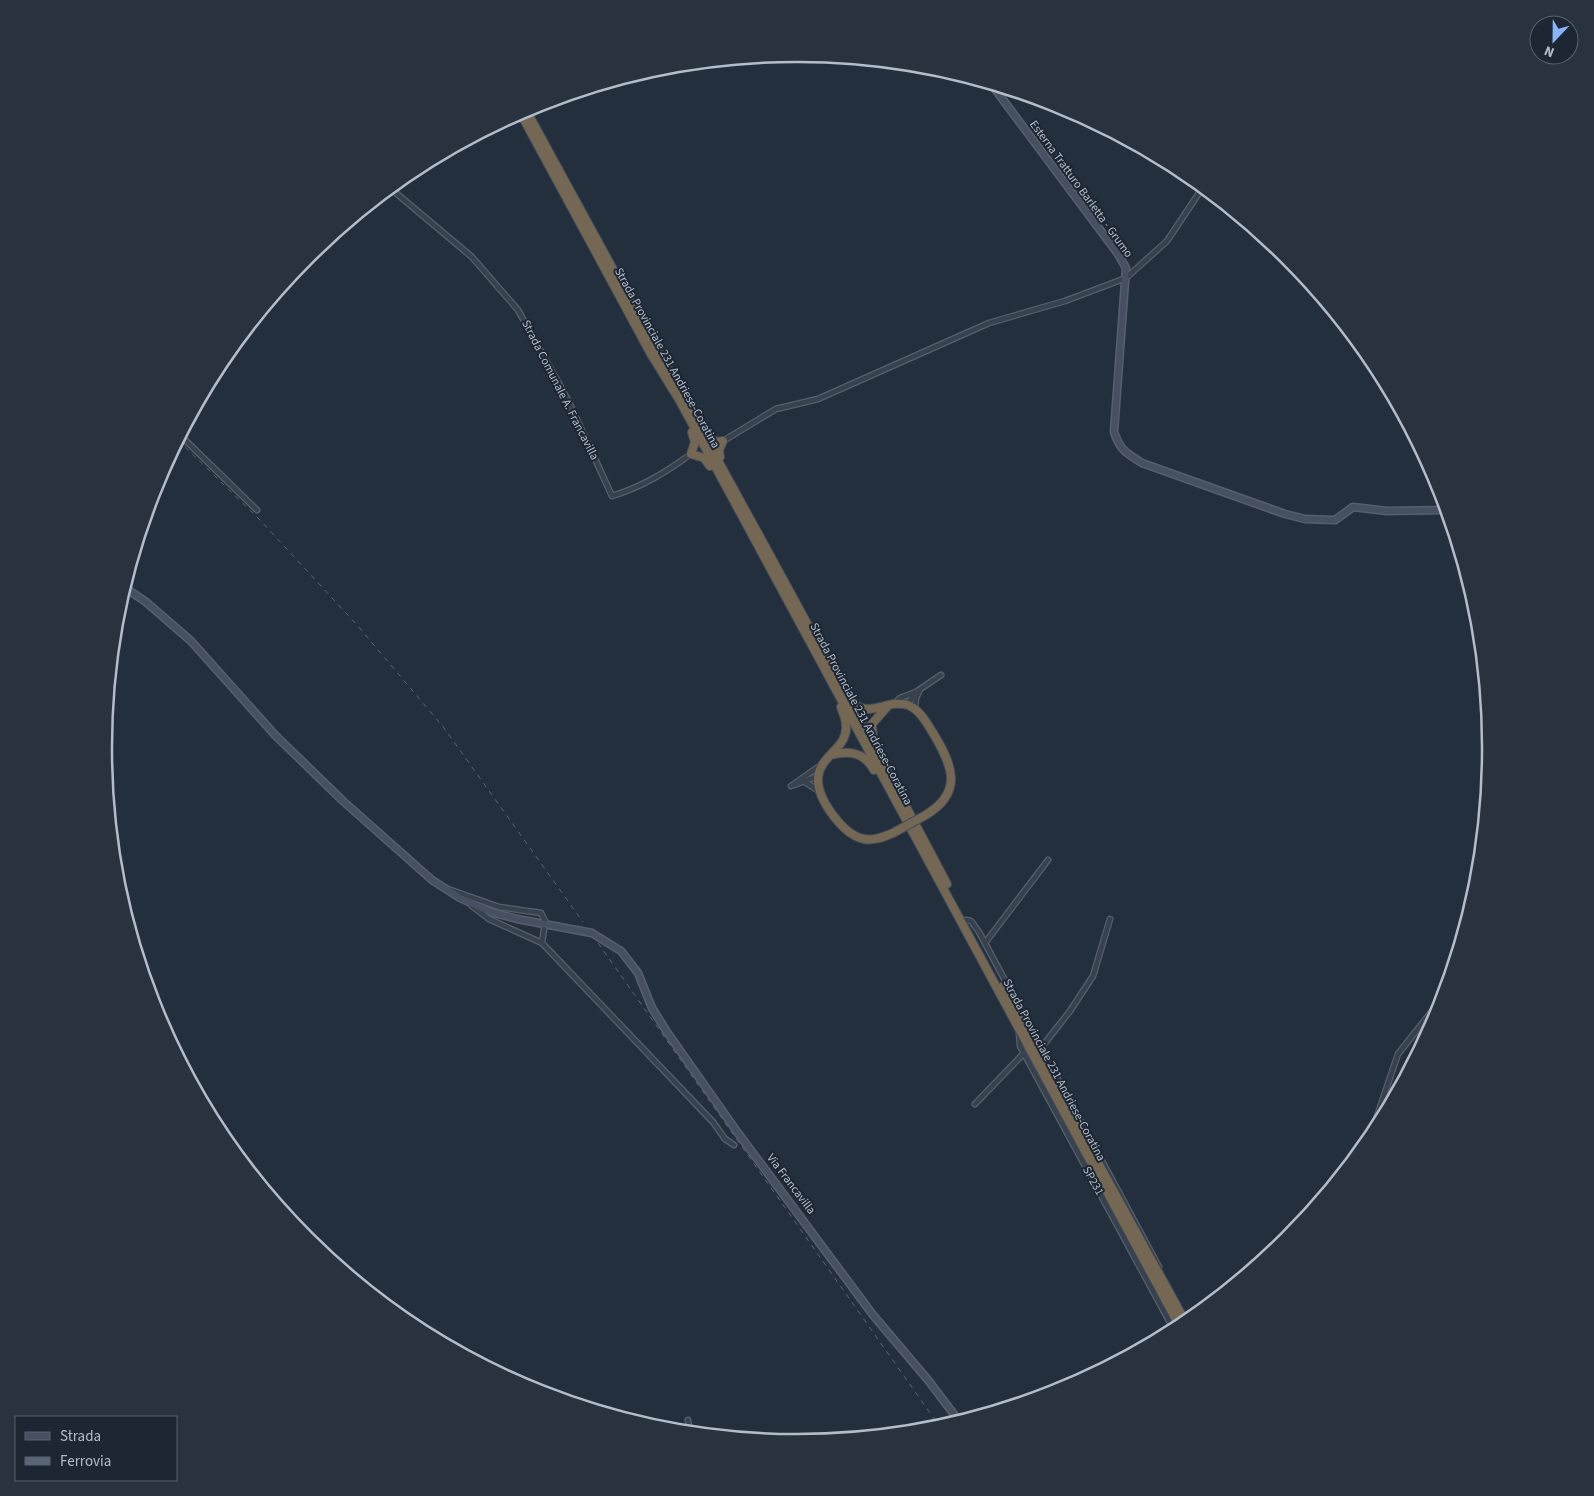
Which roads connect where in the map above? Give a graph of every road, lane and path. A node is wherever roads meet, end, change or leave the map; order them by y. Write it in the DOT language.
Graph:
graph roads {
  1 [pos="998,93"];
  2 [pos="530,117"];
  3 [pos="524,120"];
  4 [pos="395,193"];
  5 [pos="1199,193"];
  6 [pos="1126,278"];
  7 [pos="680,401"];
  8 [pos="689,404"];
  9 [pos="185,440"];
  10 [pos="723,441"];
  11 [pos="691,454"];
  12 [pos="743,504"];
  13 [pos="257,510"];
  14 [pos="1439,510"];
  15 [pos="746,522"];
  16 [pos="130,591"];
  17 [pos="941,675"];
  18 [pos="839,681"];
  19 [pos="921,688"];
  20 [pos="916,692"];
  21 [pos="909,694"];
  22 [pos="843,703"];
  23 [pos="891,704"];
  24 [pos="906,705"];
  25 [pos="916,710"];
  26 [pos="875,748"];
  27 [pos="829,756"];
  28 [pos="821,765"];
  29 [pos="818,776"];
  30 [pos="803,780"];
  31 [pos="821,793"];
  32 [pos="896,801"];
  33 [pos="1048,860"];
  34 [pos="444,888"];
  35 [pos="490,915"];
  36 [pos="1110,919"];
  37 [pos="966,920"];
  38 [pos="545,921"];
  39 [pos="544,928"];
  40 [pos="985,942"];
  41 [pos="542,943"];
  42 [pos="1426,1018"];
  43 [pos="1019,1029"];
  44 [pos="1041,1048"];
  45 [pos="1024,1053"];
  46 [pos="975,1104"];
  47 [pos="1379,1110"];
  48 [pos="734,1145"];
  49 [pos="1183,1314"];
  50 [pos="1183,1314"];
  51 [pos="1176,1319"];
  52 [pos="1170,1323"];
  53 [pos="954,1415"];
  54 [pos="688,1420"];
  55 [pos="689,1425"];
  1 -- 6 [label="street, Esterna Tratturo Barletta - Grumo"];
  2 -- 8 [label="highway, Strada Provinciale 231 Andriese-Coratina / SP231"];
  3 -- 7 [label="highway, Strada Provinciale 231 Andriese-Coratina / SP231"];
  4 -- 11 [label="street, Strada Comunale A. Francavilla"];
  5 -- 6 [label="street"];
  6 -- 10 [label="street"];
  6 -- 14 [label="street, Esterna Tratturo Barletta - Grumo"];
  7 -- 11 [label="highway"];
  7 -- 15 [label="highway, Strada Provinciale 231 Andriese-Coratina / SP231"];
  8 -- 10 [label="highway"];
  8 -- 12 [label="highway, Strada Provinciale 231 Andriese-Coratina / SP231"];
  9 -- 13 [label="street"];
  10 -- 12 [label="highway"];
  11 -- 15 [label="highway"];
  12 -- 18 [label="highway, Strada Provinciale 231 Andriese-Coratina / SP231"];
  15 -- 22 [label="highway, Strada Provinciale 231 Andriese-Coratina / SP231"];
  16 -- 34 [label="street"];
  17 -- 19 [label="street"];
  18 -- 23 [label="highway"];
  18 -- 26 [label="highway, Strada Provinciale 231 Andriese-Coratina / SP231"];
  19 -- 20 [label="street"];
  19 -- 25 [label="street"];
  20 -- 21 [label="street"];
  20 -- 24 [label="street"];
  21 -- 23 [label="street"];
  21 -- 24 [label="street"];
  22 -- 27 [label="highway"];
  22 -- 32 [label="highway, Strada Provinciale 231 Andriese-Coratina / SP231"];
  23 -- 24 [label="highway"];
  23 -- 26 [label="highway"];
  24 -- 25 [label="highway"];
  25 -- 31 [label="highway, bridge"];
  26 -- 37 [label="highway, Strada Provinciale 231 Andriese-Coratina / SP231"];
  27 -- 28 [label="highway"];
  27 -- 32 [label="highway"];
  28 -- 29 [label="highway"];
  28 -- 30 [label="street"];
  29 -- 30 [label="street"];
  29 -- 31 [label="highway"];
  30 -- 31 [label="street"];
  32 -- 43 [label="highway, Strada Provinciale 231 Andriese-Coratina / SP231"];
  33 -- 40 [label="street"];
  34 -- 35 [label="street"];
  34 -- 38 [label="street"];
  35 -- 41 [label="street"];
  35 -- 53 [label="street, Via Francavilla"];
  36 -- 44 [label="street"];
  37 -- 40 [label="street"];
  37 -- 49 [label="highway, Strada Provinciale 231 Andriese-Coratina / SP231"];
  39 -- 41 [label="street"];
  40 -- 44 [label="street"];
  41 -- 48 [label="street"];
  42 -- 47 [label="street"];
  43 -- 45 [label="street, SP231"];
  43 -- 51 [label="highway, Strada Provinciale 231 Andriese-Coratina / SP231"];
  44 -- 50 [label="street"];
  45 -- 46 [label="street"];
  45 -- 52 [label="street, SP231"];
  54 -- 55 [label="street"];
}
